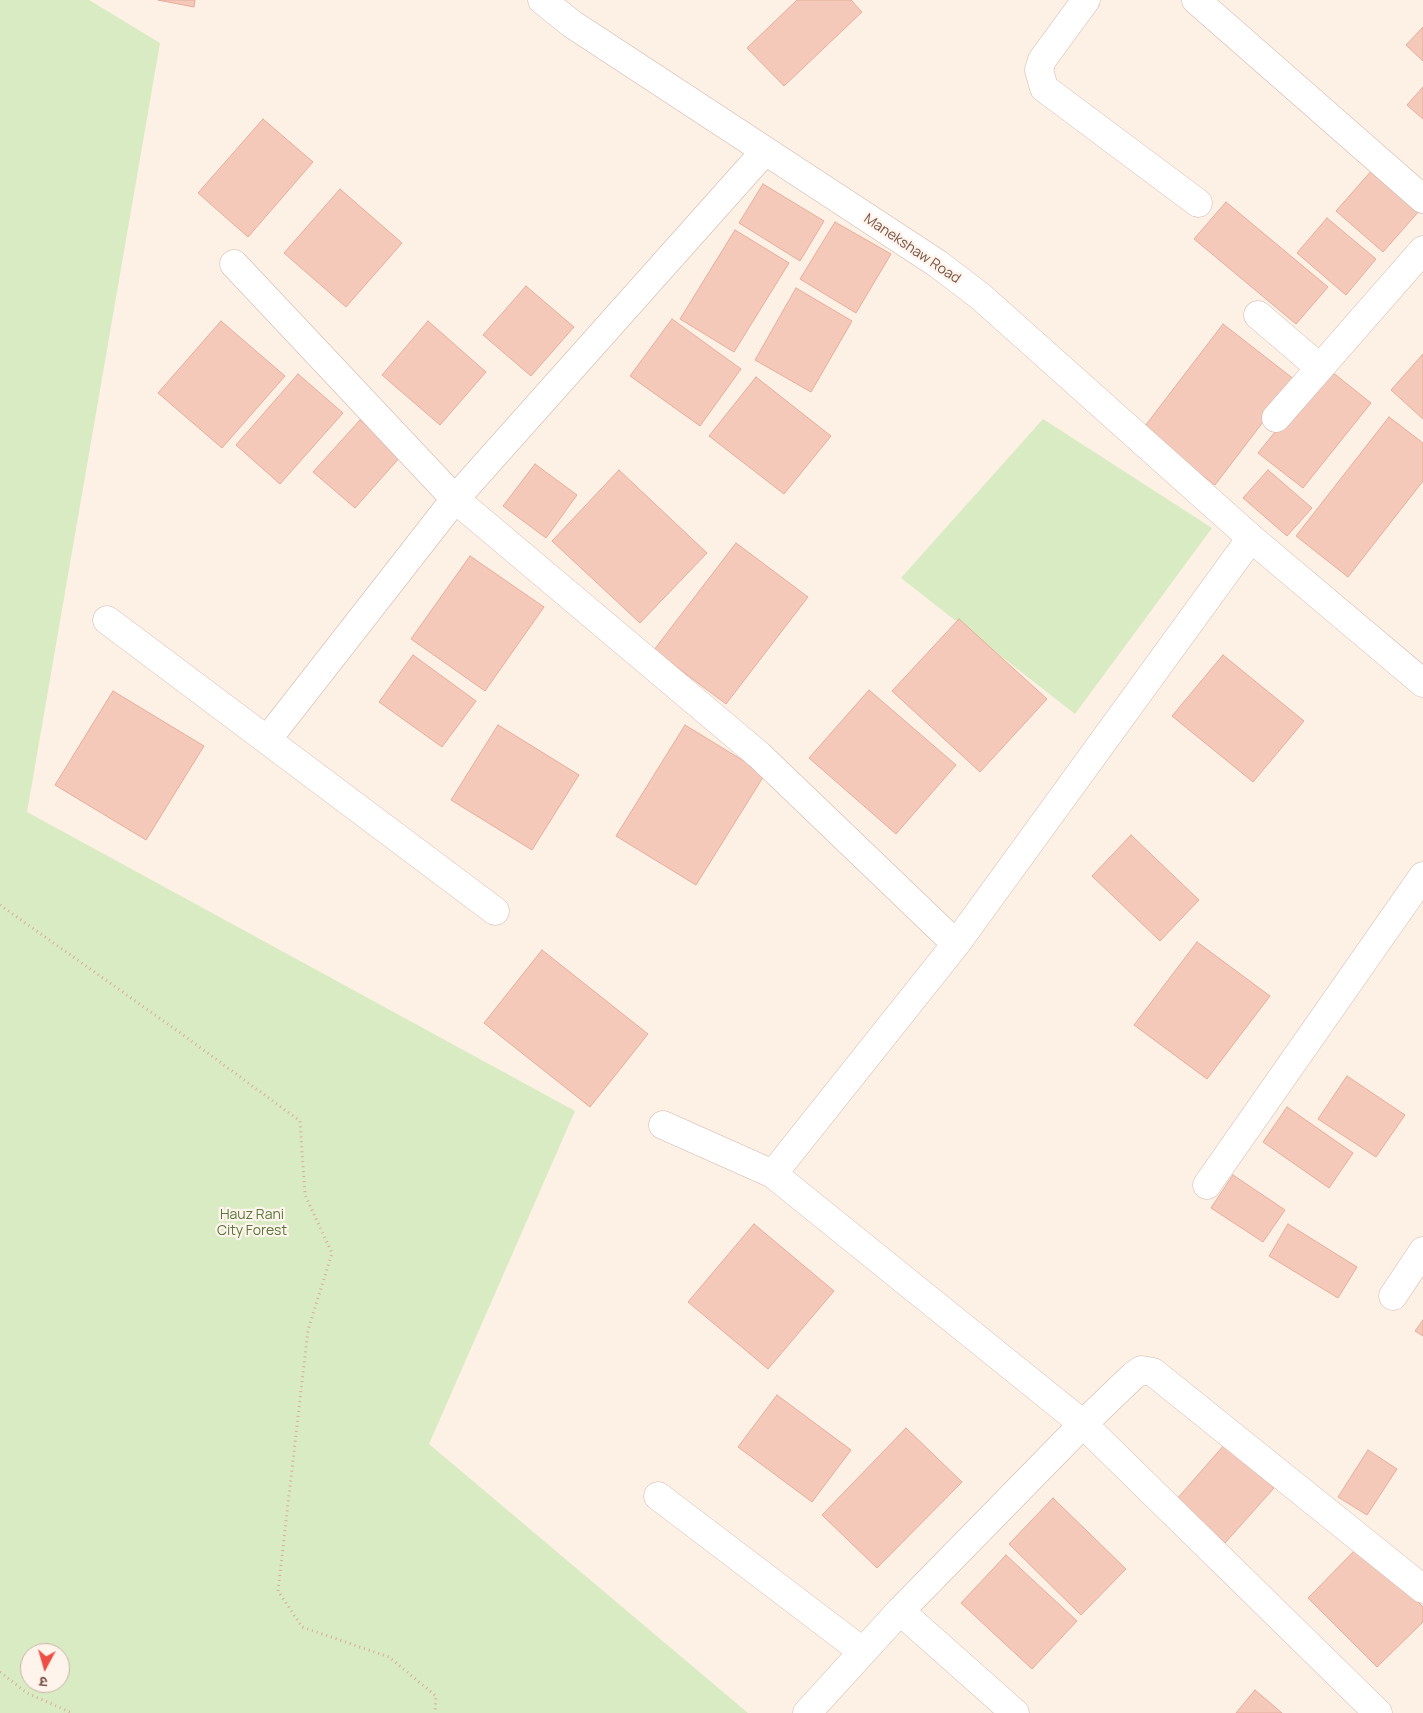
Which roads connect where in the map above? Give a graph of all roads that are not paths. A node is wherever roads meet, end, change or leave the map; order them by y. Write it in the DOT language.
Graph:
graph roads {
  1 [pos="542,0"];
  2 [pos="1086,0"];
  3 [pos="1196,0"];
  4 [pos="765,151"];
  5 [pos="1423,198"];
  6 [pos="1198,203"];
  7 [pos="1423,250"];
  8 [pos="234,264"];
  9 [pos="1258,315"];
  10 [pos="1320,368"];
  11 [pos="1276,418"];
  12 [pos="455,499"];
  13 [pos="1251,538"];
  14 [pos="107,620"];
  15 [pos="1423,683"];
  16 [pos="267,740"];
  17 [pos="1423,876"];
  18 [pos="495,911"];
  19 [pos="956,944"];
  20 [pos="663,1125"];
  21 [pos="772,1174"];
  22 [pos="1207,1185"];
  23 [pos="1423,1251"];
  24 [pos="1393,1296"];
  25 [pos="1083,1424"];
  26 [pos="658,1496"];
  27 [pos="1423,1589"];
  28 [pos="900,1610"];
  29 [pos="862,1651"];
  30 [pos="807,1713"];
  31 [pos="1015,1713"];
  32 [pos="1378,1713"];
  1 -- 4 [label="street, Manekshaw Road"];
  2 -- 6 [label="street"];
  3 -- 5 [label="street"];
  4 -- 12 [label="street"];
  4 -- 13 [label="street, Manekshaw Road"];
  7 -- 10 [label="street"];
  8 -- 12 [label="street"];
  9 -- 10 [label="street"];
  10 -- 11 [label="street"];
  12 -- 16 [label="street"];
  12 -- 19 [label="street"];
  13 -- 15 [label="street, Manekshaw Road"];
  13 -- 19 [label="street"];
  14 -- 16 [label="street"];
  16 -- 18 [label="street"];
  17 -- 22 [label="street"];
  19 -- 21 [label="street"];
  20 -- 21 [label="street"];
  21 -- 25 [label="street"];
  23 -- 24 [label="street"];
  25 -- 27 [label="street"];
  25 -- 28 [label="street"];
  25 -- 32 [label="street"];
  26 -- 29 [label="street"];
  28 -- 29 [label="street"];
  28 -- 31 [label="street"];
  29 -- 30 [label="street"];
}
